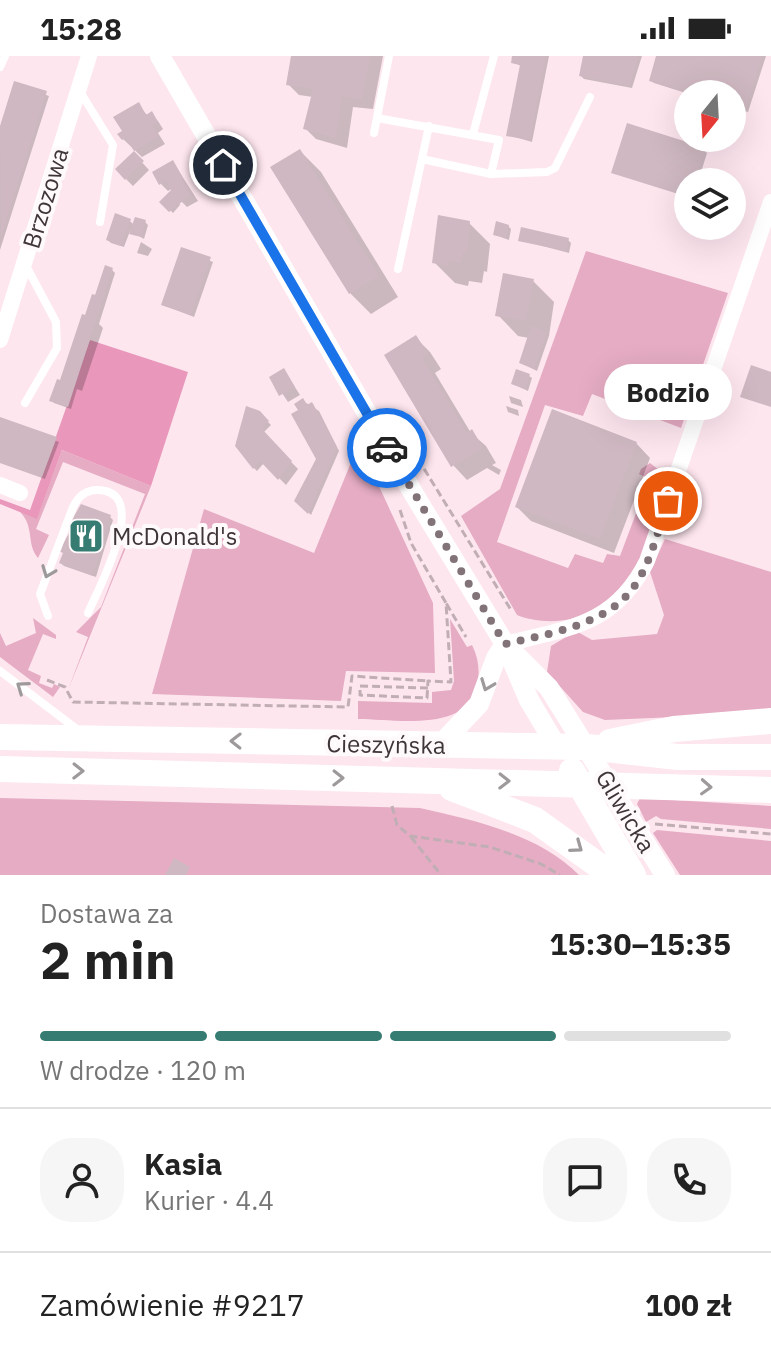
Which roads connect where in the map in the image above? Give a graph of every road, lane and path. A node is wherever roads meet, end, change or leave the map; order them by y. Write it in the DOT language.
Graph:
graph roads {
  1 [pos="5,56"];
  2 [pos="89,56"];
  3 [pos="160,56"];
  4 [pos="389,56"];
  5 [pos="494,56"];
  6 [pos="0,67"];
  7 [pos="79,90"];
  8 [pos="590,97"];
  9 [pos="377,118"];
  10 [pos="429,126"];
  11 [pos="374,133"];
  12 [pos="473,134"];
  13 [pos="422,159"];
  14 [pos="491,174"];
  15 [pos="771,202"];
  16 [pos="100,222"];
  17 [pos="766,235"];
  18 [pos="25,264"];
  19 [pos="398,269"];
  20 [pos="0,340"];
  21 [pos="25,403"];
  22 [pos="0,485"];
  23 [pos="20,493"];
  24 [pos="88,613"];
  25 [pos="48,616"];
  26 [pos="466,637"];
  27 [pos="505,644"];
  28 [pos="0,671"];
  29 [pos="47,680"];
  30 [pos="428,681"];
  31 [pos="428,688"];
  32 [pos="771,721"];
  33 [pos="0,737"];
  34 [pos="87,738"];
  35 [pos="440,745"];
  36 [pos="557,747"];
  37 [pos="587,747"];
  38 [pos="771,757"];
  39 [pos="0,769"];
  40 [pos="430,780"];
  41 [pos="579,783"];
  42 [pos="610,783"];
  43 [pos="771,790"];
  44 [pos="392,806"];
  45 [pos="652,826"];
  46 [pos="771,834"];
  47 [pos="410,836"];
  48 [pos="441,875"];
  49 [pos="560,875"];
  50 [pos="612,875"];
  51 [pos="633,875"];
  52 [pos="665,875"];
  1 -- 6 [label="lane"];
  2 -- 7 [label="street, Brzozowa"];
  3 -- 27 [label="street"];
  4 -- 9 [label="lane"];
  5 -- 12 [label="lane"];
  7 -- 16 [label="lane"];
  7 -- 18 [label="street, Brzozowa"];
  8 -- 14 [label="lane"];
  9 -- 10 [label="lane"];
  9 -- 11 [label="lane"];
  10 -- 12 [label="lane"];
  10 -- 13 [label="lane"];
  12 -- 14 [label="lane"];
  13 -- 14 [label="lane"];
  13 -- 19 [label="lane"];
  15 -- 17 [label="street"];
  17 -- 27 [label="street"];
  18 -- 20 [label="street, Brzozowa"];
  18 -- 21 [label="lane"];
  22 -- 23 [label="street"];
  24 -- 25 [label="lane, one-way"];
  26 -- 30 [label="path"];
  27 -- 35 [label="street, one-way"];
  27 -- 36 [label="street"];
  27 -- 37 [label="street, Gliwicka"];
  34 -- 28 [label="lane, one-way"];
  29 -- 30 [label="path"];
  30 -- 31 [label="path"];
  31 -- 31 [label="path"];
  32 -- 37 [label="main road"];
  33 -- 34 [label="main road, Cieszyńska"];
  35 -- 34 [label="main road, Cieszyńska, one-way"];
  35 -- 36 [label="main road, Cieszyńska"];
  36 -- 37 [label="main road, Cieszyńska"];
  36 -- 41 [label="main road, Gliwicka"];
  37 -- 38 [label="main road, Cieszyńska"];
  37 -- 42 [label="street, Gliwicka"];
  39 -- 40 [label="main road, Cieszyńska, one-way"];
  40 -- 41 [label="main road, Cieszyńska, one-way"];
  40 -- 50 [label="main road, one-way"];
  41 -- 42 [label="main road, Cieszyńska"];
  41 -- 51 [label="main road, Gliwicka"];
  42 -- 43 [label="main road, Cieszyńska, one-way"];
  42 -- 52 [label="street, Gliwicka"];
  44 -- 47 [label="path"];
  45 -- 46 [label="path"];
  47 -- 48 [label="path"];
  47 -- 49 [label="path"];
}
